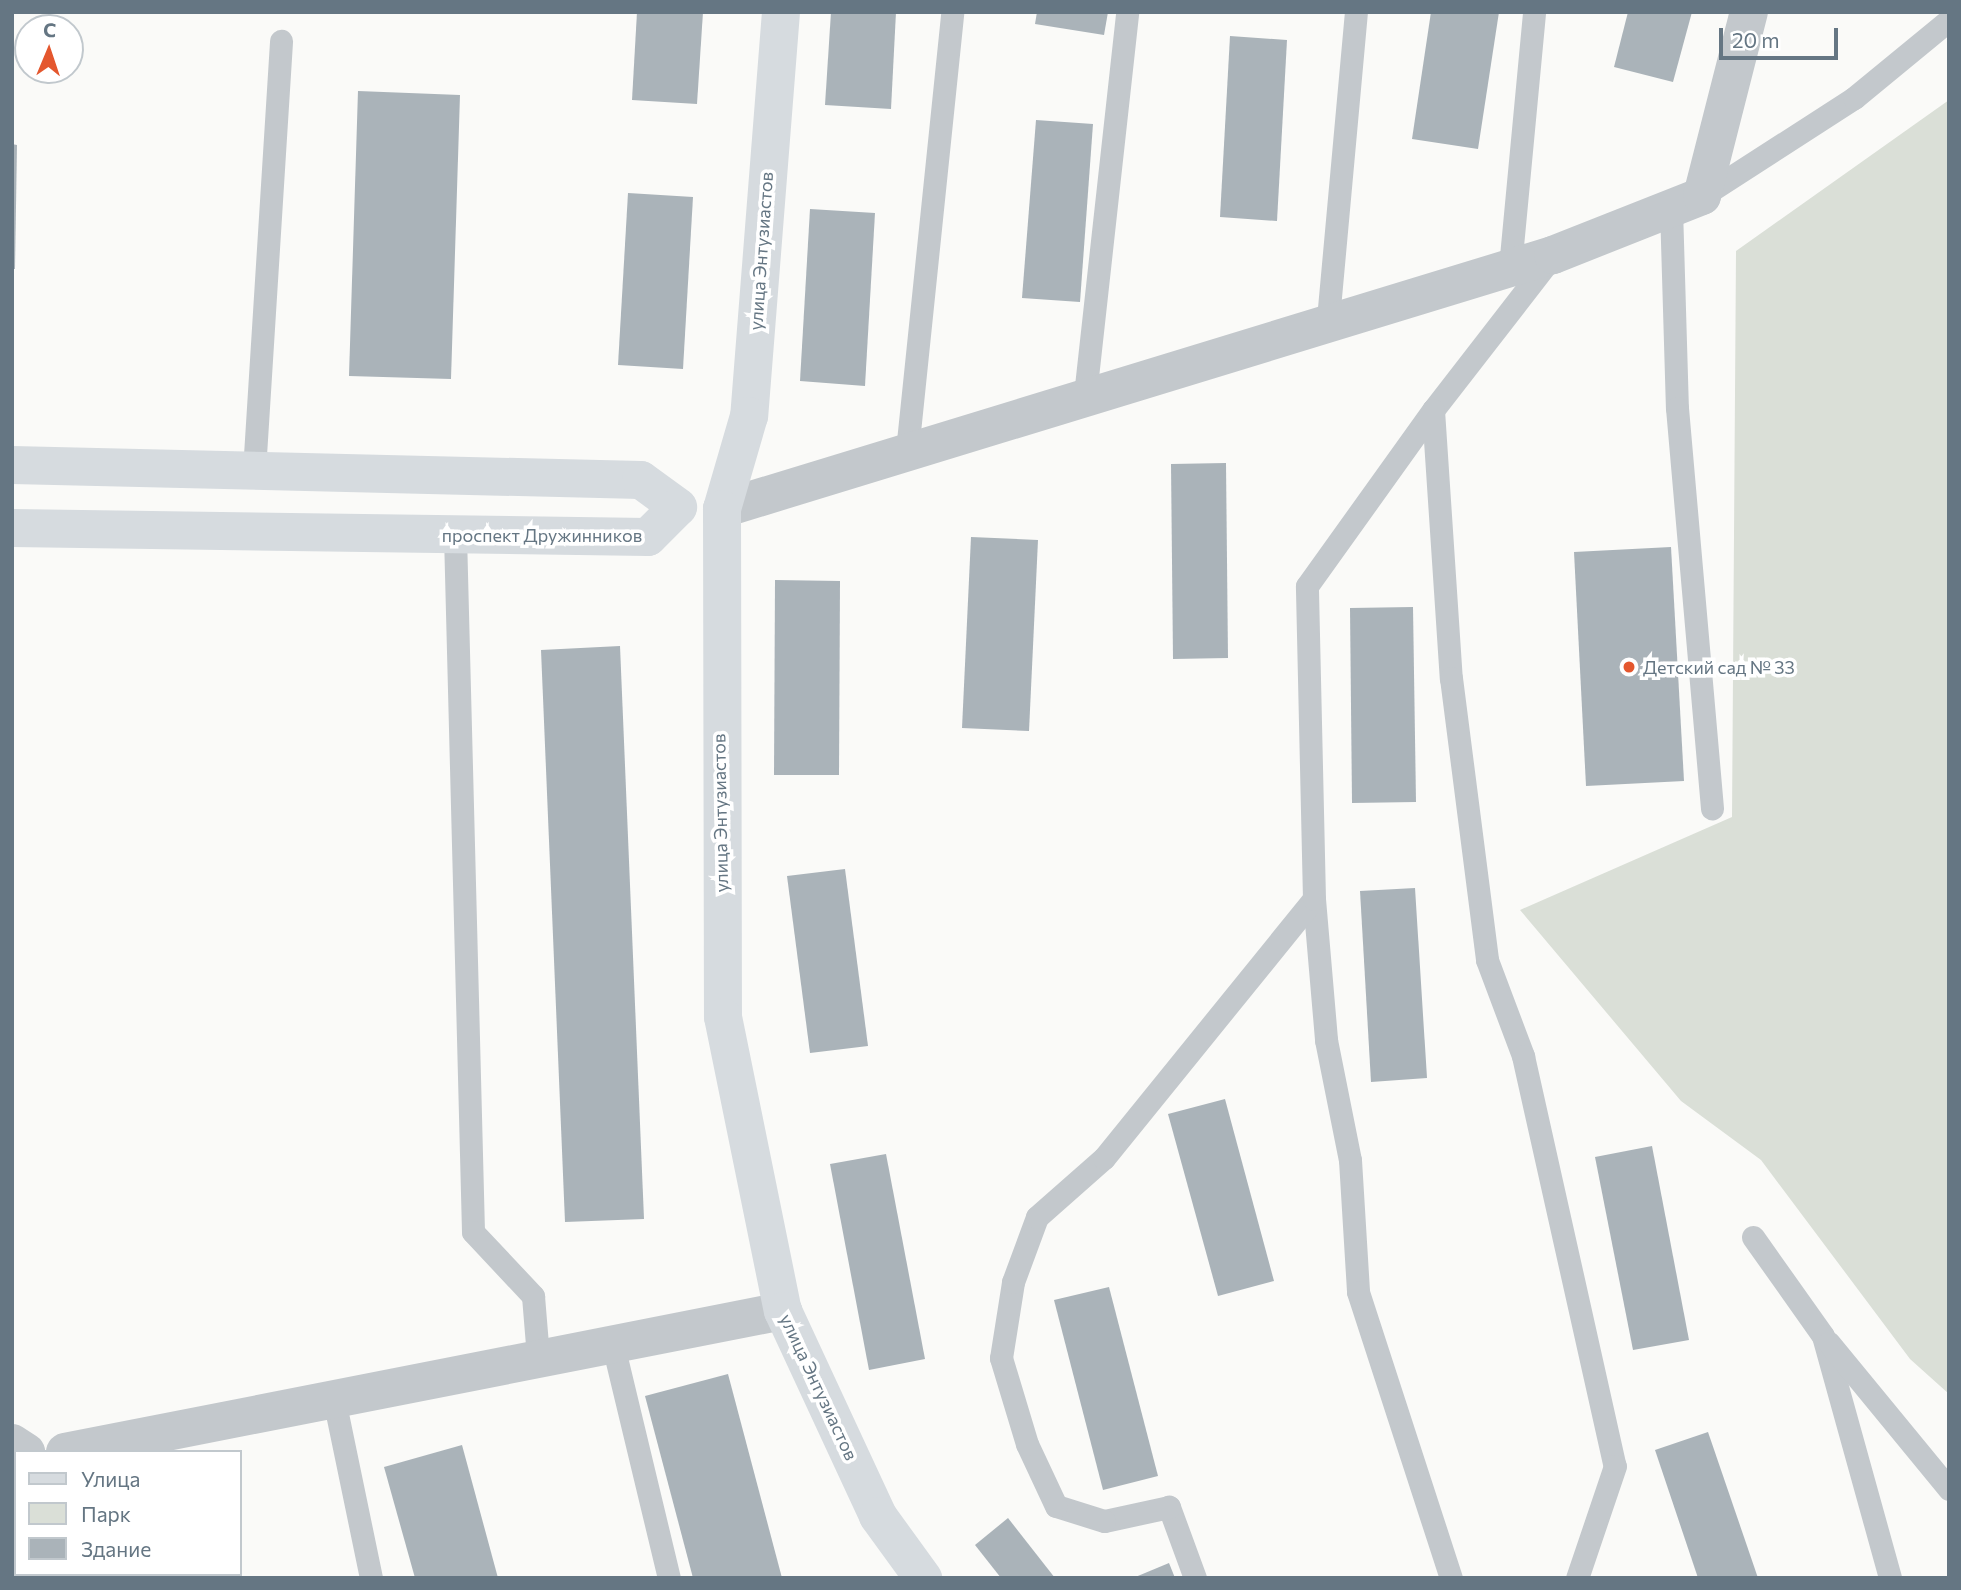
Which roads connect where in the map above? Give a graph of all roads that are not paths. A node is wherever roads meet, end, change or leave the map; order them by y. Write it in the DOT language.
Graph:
graph roads {
  1 [pos="781,12"];
  2 [pos="952,12"];
  3 [pos="1127,12"];
  4 [pos="1356,12"];
  5 [pos="1534,12"];
  6 [pos="1749,12"];
  7 [pos="1949,20"];
  8 [pos="281,41"];
  9 [pos="1687,202"];
  10 [pos="1553,255"];
  11 [pos="1510,267"];
  12 [pos="1328,319"];
  13 [pos="1085,395"];
  14 [pos="1433,410"];
  15 [pos="907,451"];
  16 [pos="12,465"];
  17 [pos="254,471"];
  18 [pos="678,507"];
  19 [pos="722,509"];
  20 [pos="12,528"];
  21 [pos="455,535"];
  22 [pos="1712,808"];
  23 [pos="1314,898"];
  24 [pos="1753,1237"];
  25 [pos="783,1311"];
  26 [pos="1823,1336"];
  27 [pos="613,1345"];
  28 [pos="538,1357"];
  29 [pos="335,1404"];
  30 [pos="70,1450"];
  31 [pos="1949,1489"];
  32 [pos="371,1578"];
  33 [pos="669,1578"];
  34 [pos="923,1578"];
  35 [pos="1195,1578"];
  36 [pos="1451,1578"];
  37 [pos="1577,1578"];
  38 [pos="1890,1578"];
  1 -- 19 [label="street, улица Энтузиастов"];
  2 -- 15 [label="lane"];
  3 -- 13 [label="lane"];
  4 -- 12 [label="lane"];
  5 -- 11 [label="lane"];
  6 -- 9 [label="street"];
  7 -- 9 [label="lane"];
  8 -- 17 [label="lane"];
  9 -- 10 [label="street"];
  9 -- 22 [label="lane"];
  10 -- 11 [label="street"];
  10 -- 14 [label="lane"];
  11 -- 12 [label="street"];
  12 -- 13 [label="street"];
  13 -- 15 [label="street"];
  14 -- 23 [label="lane"];
  14 -- 37 [label="lane"];
  15 -- 19 [label="street"];
  16 -- 17 [label="street"];
  17 -- 18 [label="street"];
  18 -- 19 [label="street"];
  18 -- 21 [label="street, проспект Дружинников"];
  19 -- 25 [label="street, улица Энтузиастов"];
  20 -- 21 [label="street, проспект Дружинников"];
  21 -- 28 [label="lane"];
  23 -- 35 [label="lane"];
  23 -- 36 [label="lane"];
  24 -- 26 [label="lane"];
  25 -- 27 [label="street"];
  25 -- 34 [label="street, улица Энтузиастов"];
  26 -- 31 [label="lane"];
  26 -- 38 [label="lane"];
  27 -- 28 [label="street"];
  27 -- 33 [label="lane"];
  28 -- 29 [label="street"];
  29 -- 30 [label="street"];
  29 -- 32 [label="lane"];
}
